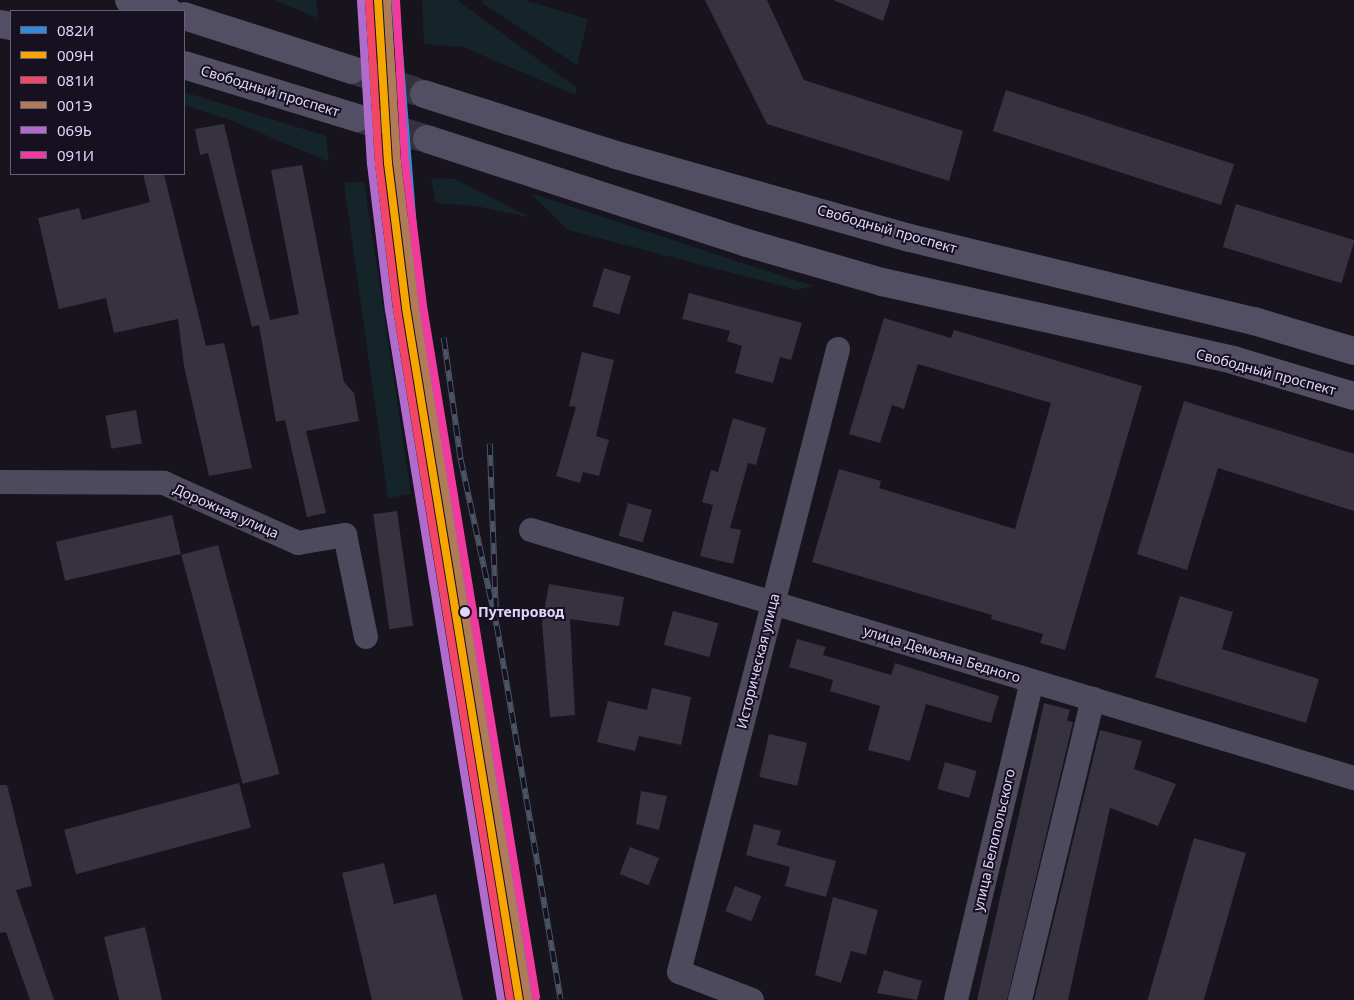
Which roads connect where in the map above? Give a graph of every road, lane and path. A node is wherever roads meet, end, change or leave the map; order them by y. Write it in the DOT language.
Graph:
graph roads {
  1 [pos="129,0"];
  2 [pos="164,10"];
  3 [pos="185,16"];
  4 [pos="185,65"];
  5 [pos="352,70"];
  6 [pos="424,94"];
  7 [pos="357,118"];
  8 [pos="427,139"];
  9 [pos="838,349"];
  10 [pos="1354,351"];
  11 [pos="1354,396"];
  12 [pos="0,482"];
  13 [pos="531,530"];
  14 [pos="773,603"];
  15 [pos="366,637"];
  16 [pos="1032,681"];
  17 [pos="1094,699"];
  18 [pos="1354,778"];
  19 [pos="752,1000"];
  20 [pos="956,1000"];
  21 [pos="1020,1000"];
  1 -- 2 [label="main road"];
  3 -- 5 [label="main road"];
  4 -- 7 [label="main road, Свободный проспект"];
  6 -- 10 [label="main road, Свободный проспект"];
  8 -- 11 [label="main road, Свободный проспект"];
  9 -- 14 [label="street, Историческая улица"];
  12 -- 15 [label="street, Дорожная улица"];
  13 -- 14 [label="street, улица Демьяна Бедного"];
  14 -- 16 [label="street, улица Демьяна Бедного"];
  14 -- 19 [label="street, Историческая улица"];
  16 -- 17 [label="street, улица Демьяна Бедного"];
  16 -- 20 [label="street, улица Белопольского"];
  17 -- 18 [label="street, улица Демьяна Бедного"];
  17 -- 21 [label="street"];
}
